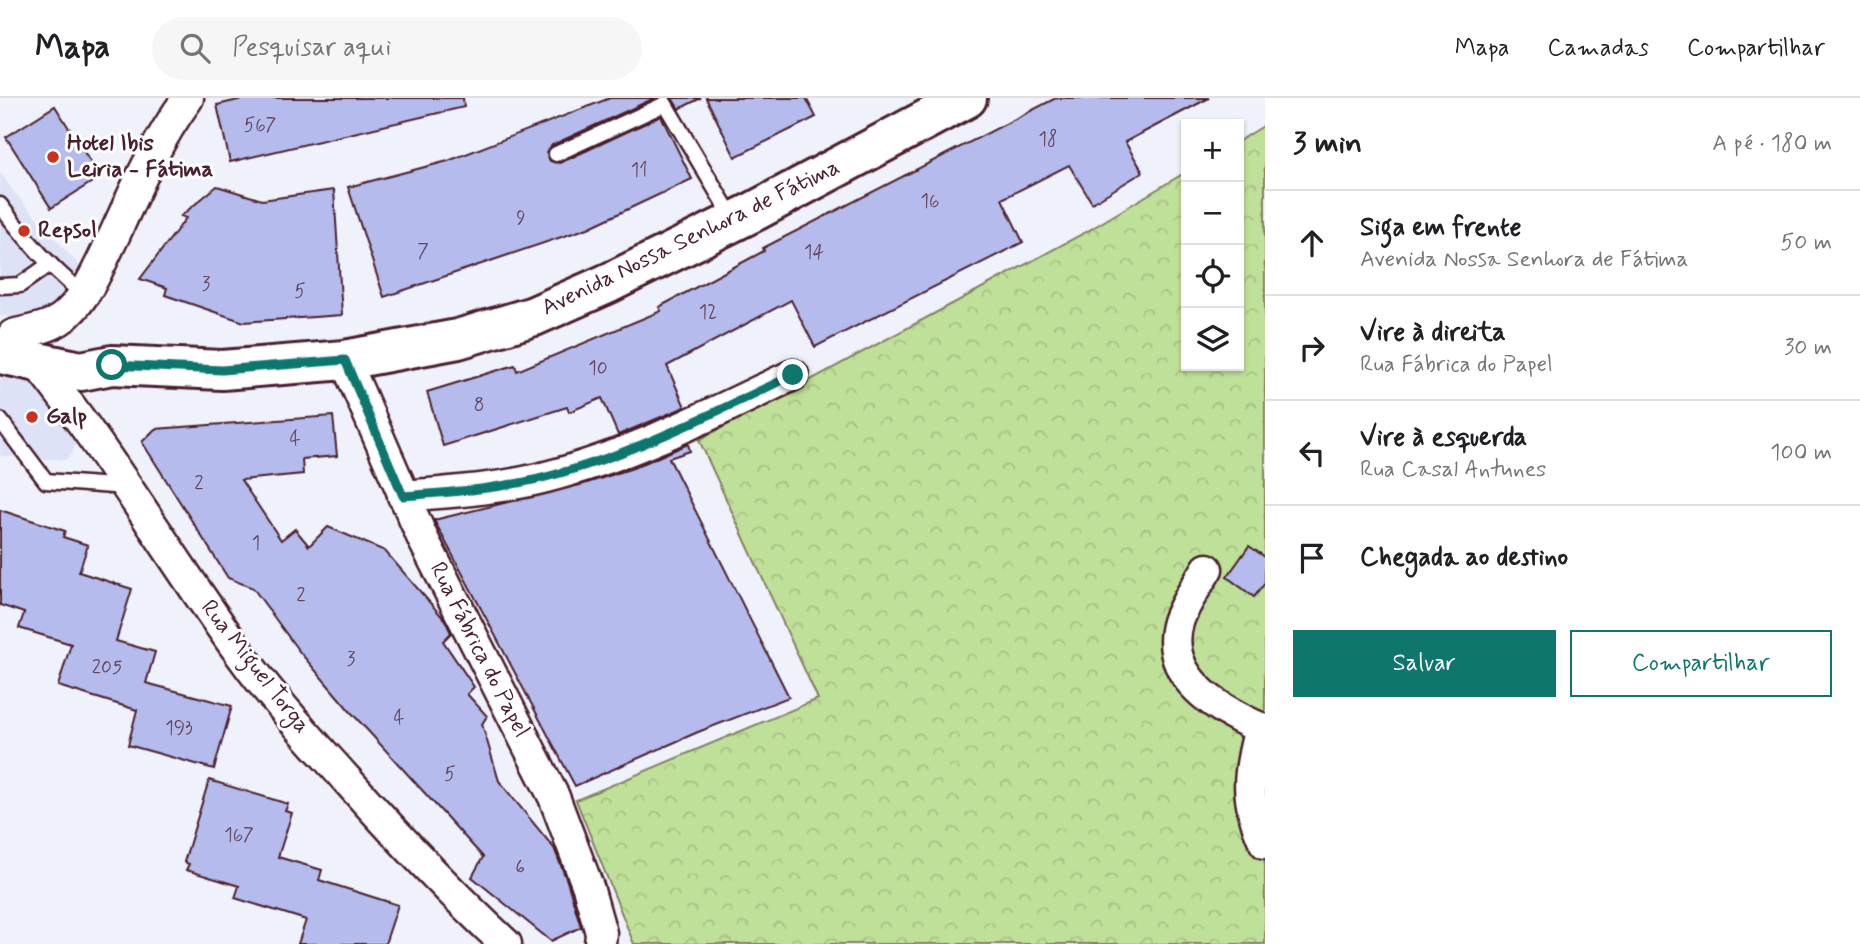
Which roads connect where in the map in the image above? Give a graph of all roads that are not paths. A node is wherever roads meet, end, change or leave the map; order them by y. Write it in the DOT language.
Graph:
graph roads {
  1 [pos="188,98"];
  2 [pos="967,98"];
  3 [pos="555,155"];
  4 [pos="0,205"];
  5 [pos="734,220"];
  6 [pos="50,264"];
  7 [pos="0,286"];
  8 [pos="83,294"];
  9 [pos="12,346"];
  10 [pos="345,360"];
  11 [pos="793,375"];
  12 [pos="2,424"];
  13 [pos="128,487"];
  14 [pos="403,496"];
  15 [pos="1208,569"];
  16 [pos="1263,729"];
  17 [pos="1265,843"];
  18 [pos="506,944"];
  19 [pos="600,944"];
  1 -- 8 [label="street"];
  2 -- 5 [label="main road, Avenida Nossa Senhora de Fátima"];
  3 -- 5 [label="lane"];
  4 -- 6 [label="lane"];
  5 -- 10 [label="main road, Avenida Nossa Senhora de Fátima"];
  6 -- 7 [label="lane"];
  6 -- 8 [label="lane"];
  8 -- 9 [label="street"];
  9 -- 10 [label="main road, Avenida Nossa Senhora de Fátima"];
  9 -- 13 [label="street, Rua Miguel Torga"];
  10 -- 14 [label="street, Rua Fábrica do Papel"];
  11 -- 14 [label="street"];
  12 -- 13 [label="lane"];
  13 -- 18 [label="street, Rua Miguel Torga"];
  14 -- 19 [label="street, Rua Fábrica do Papel"];
  15 -- 16 [label="street"];
  16 -- 17 [label="street"];
}
